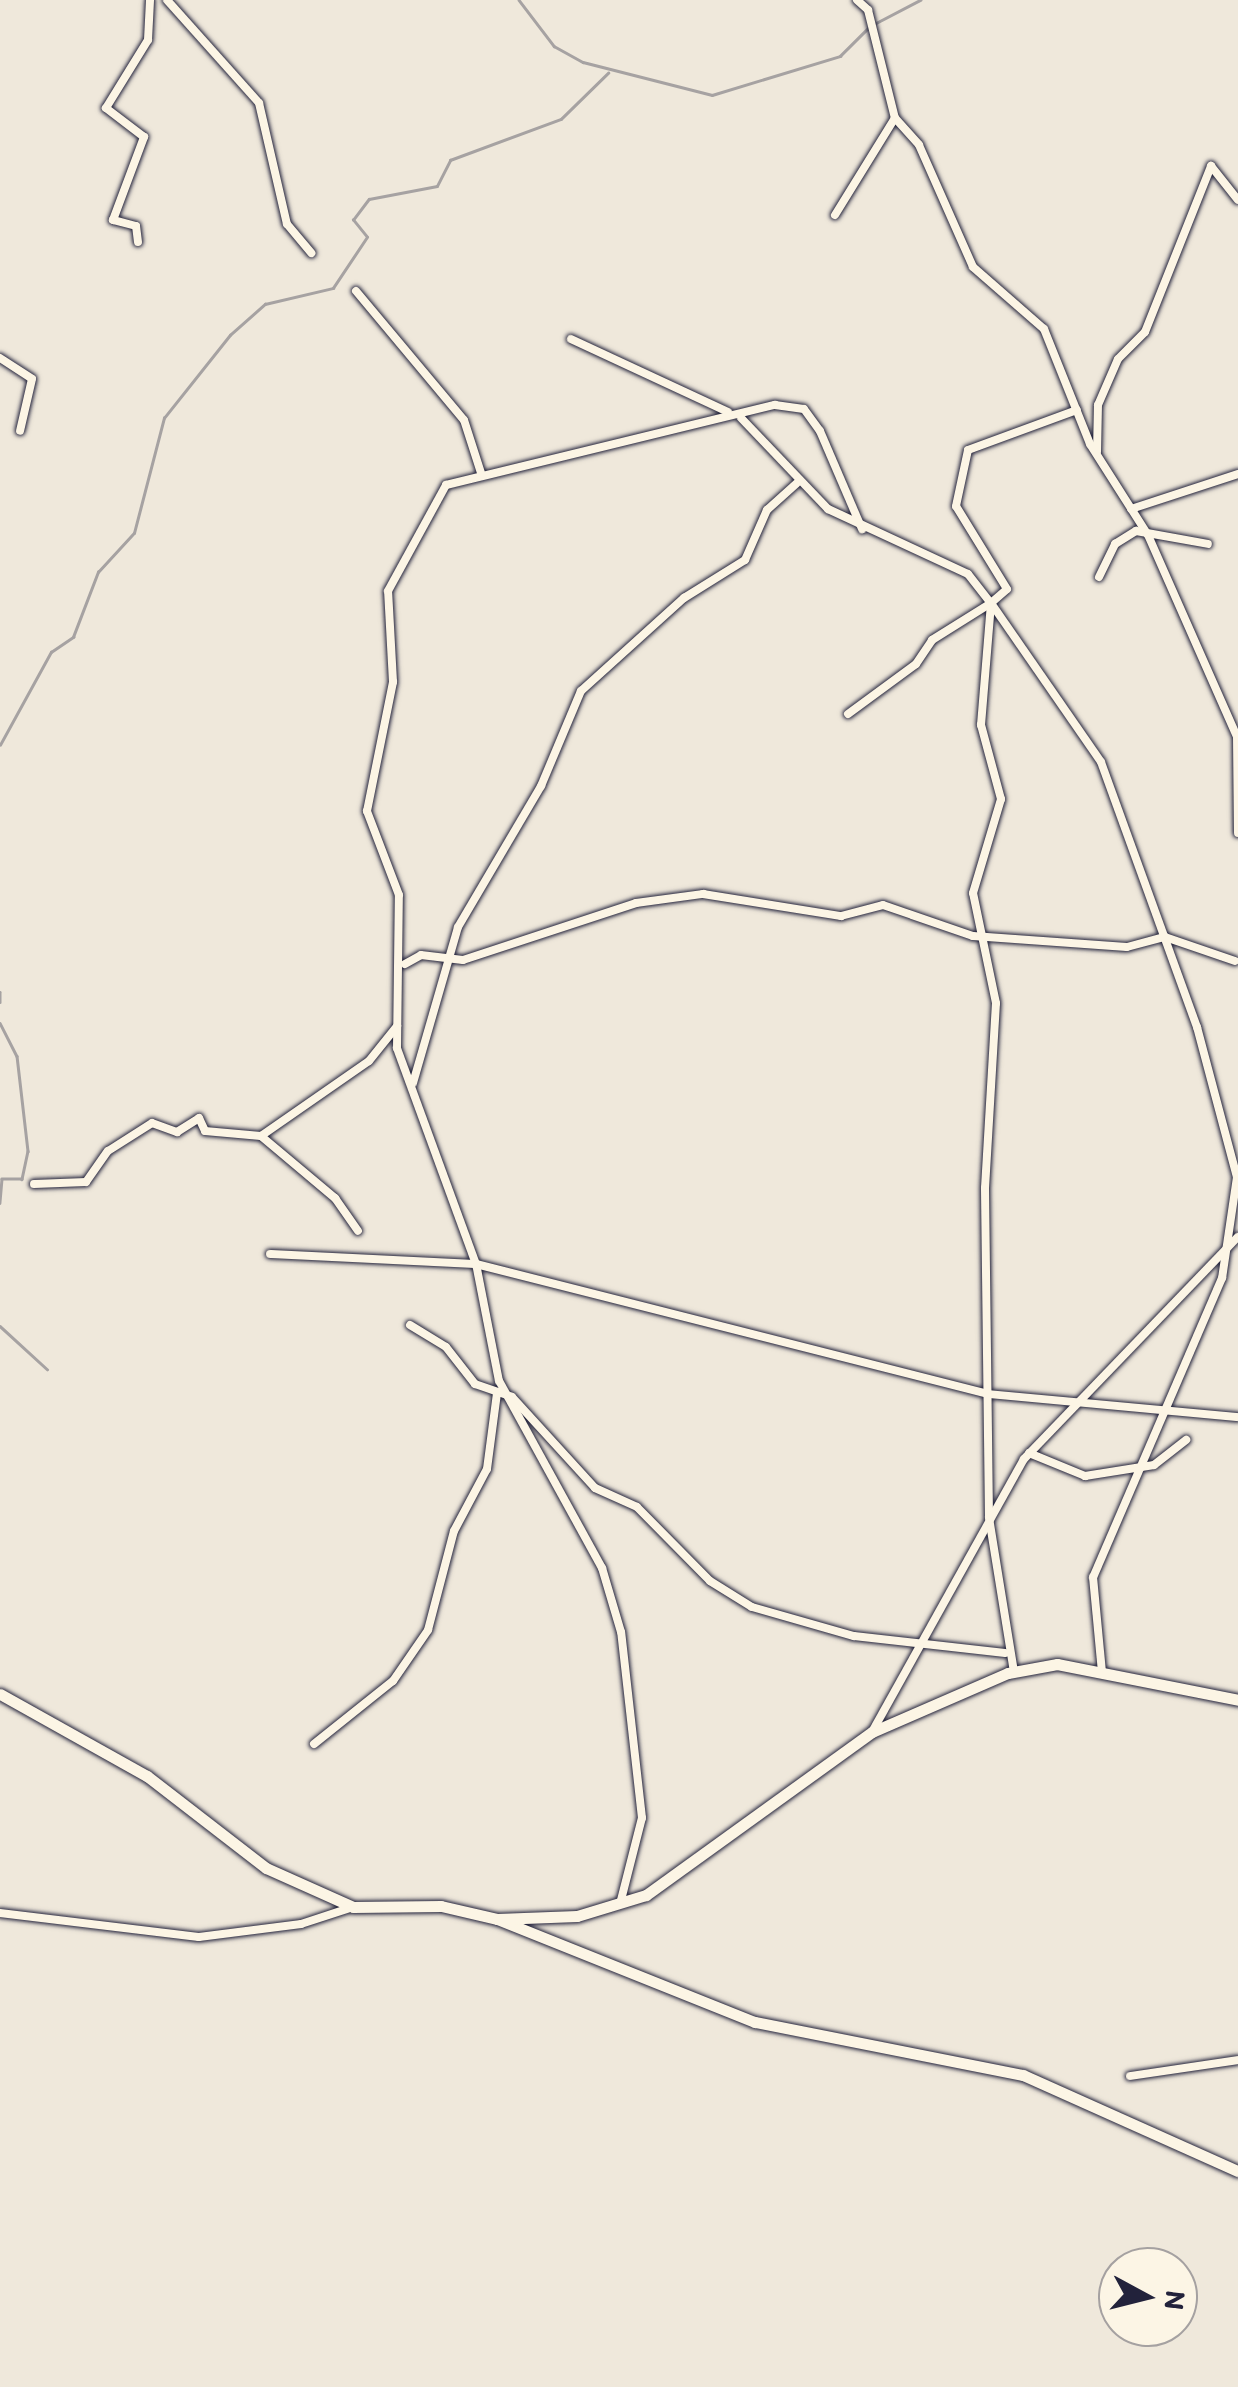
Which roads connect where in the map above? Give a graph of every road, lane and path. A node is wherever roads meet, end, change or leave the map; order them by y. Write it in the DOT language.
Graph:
graph roads {
  1 [pos="150,0"];
  2 [pos="167,0"];
  3 [pos="857,0"];
  4 [pos="895,118"];
  5 [pos="1238,200"];
  6 [pos="835,215"];
  7 [pos="138,242"];
  8 [pos="311,253"];
  9 [pos="356,291"];
  10 [pos="571,339"];
  11 [pos="0,358"];
  12 [pos="1077,410"];
  13 [pos="741,417"];
  14 [pos="20,431"];
  15 [pos="1096,454"];
  16 [pos="481,473"];
  17 [pos="1238,474"];
  18 [pos="797,483"];
  19 [pos="1132,509"];
  20 [pos="862,529"];
  21 [pos="1148,535"];
  22 [pos="1208,544"];
  23 [pos="1099,577"];
  24 [pos="991,604"];
  25 [pos="848,714"];
  26 [pos="1238,738"];
  27 [pos="1238,833"];
  28 [pos="985,934"];
  29 [pos="1165,937"];
  30 [pos="451,960"];
  31 [pos="1235,960"];
  32 [pos="405,964"];
  33 [pos="396,1026"];
  34 [pos="412,1088"];
  35 [pos="261,1136"];
  36 [pos="34,1184"];
  37 [pos="358,1231"];
  38 [pos="1234,1240"];
  39 [pos="270,1254"];
  40 [pos="476,1264"];
  41 [pos="410,1325"];
  42 [pos="502,1393"];
  43 [pos="988,1394"];
  44 [pos="1076,1405"];
  45 [pos="1161,1406"];
  46 [pos="1238,1418"];
  47 [pos="1186,1440"];
  48 [pos="1029,1452"];
  49 [pos="1134,1464"];
  50 [pos="989,1517"];
  51 [pos="922,1641"];
  52 [pos="1005,1652"];
  53 [pos="1014,1672"];
  54 [pos="1102,1672"];
  55 [pos="0,1694"];
  56 [pos="1238,1700"];
  57 [pos="872,1732"];
  58 [pos="314,1744"];
  59 [pos="620,1904"];
  60 [pos="354,1907"];
  61 [pos="0,1913"];
  62 [pos="497,1919"];
  63 [pos="1238,2060"];
  64 [pos="1130,2076"];
  65 [pos="1238,2171"];
  1 -- 7 [label="street"];
  2 -- 8 [label="street"];
  3 -- 4 [label="street"];
  4 -- 6 [label="street"];
  4 -- 12 [label="street"];
  5 -- 15 [label="street"];
  9 -- 16 [label="street"];
  10 -- 13 [label="street"];
  11 -- 14 [label="street"];
  12 -- 15 [label="street"];
  12 -- 24 [label="street"];
  13 -- 16 [label="street"];
  13 -- 18 [label="street"];
  13 -- 20 [label="street"];
  15 -- 19 [label="street"];
  16 -- 32 [label="street"];
  17 -- 19 [label="street"];
  18 -- 20 [label="street"];
  18 -- 30 [label="street"];
  19 -- 21 [label="street"];
  20 -- 24 [label="street"];
  21 -- 22 [label="street"];
  21 -- 23 [label="street"];
  21 -- 26 [label="street"];
  24 -- 25 [label="street"];
  24 -- 28 [label="street"];
  24 -- 29 [label="street"];
  26 -- 27 [label="street"];
  28 -- 29 [label="street"];
  28 -- 30 [label="street"];
  28 -- 43 [label="street"];
  29 -- 31 [label="street"];
  29 -- 38 [label="street"];
  30 -- 32 [label="street"];
  30 -- 34 [label="street"];
  32 -- 33 [label="street"];
  33 -- 34 [label="street"];
  33 -- 35 [label="street"];
  34 -- 40 [label="street"];
  35 -- 36 [label="street"];
  35 -- 37 [label="street"];
  38 -- 44 [label="street"];
  38 -- 45 [label="street"];
  39 -- 40 [label="street"];
  40 -- 42 [label="street"];
  40 -- 43 [label="street"];
  41 -- 42 [label="street"];
  42 -- 51 [label="street"];
  42 -- 58 [label="street"];
  42 -- 59 [label="street"];
  43 -- 44 [label="street"];
  43 -- 50 [label="street"];
  44 -- 45 [label="street"];
  44 -- 48 [label="street"];
  45 -- 46 [label="street"];
  45 -- 49 [label="street"];
  47 -- 49 [label="street"];
  48 -- 49 [label="street"];
  48 -- 50 [label="street"];
  49 -- 54 [label="street"];
  50 -- 51 [label="street"];
  50 -- 52 [label="street"];
  51 -- 52 [label="street"];
  51 -- 57 [label="street"];
  52 -- 53 [label="street"];
  53 -- 54 [label="street"];
  53 -- 57 [label="street"];
  54 -- 56 [label="street"];
  55 -- 60 [label="street"];
  57 -- 59 [label="street"];
  59 -- 62 [label="street"];
  60 -- 61 [label="street"];
  60 -- 62 [label="street"];
  62 -- 65 [label="street"];
  63 -- 64 [label="street"];
}
